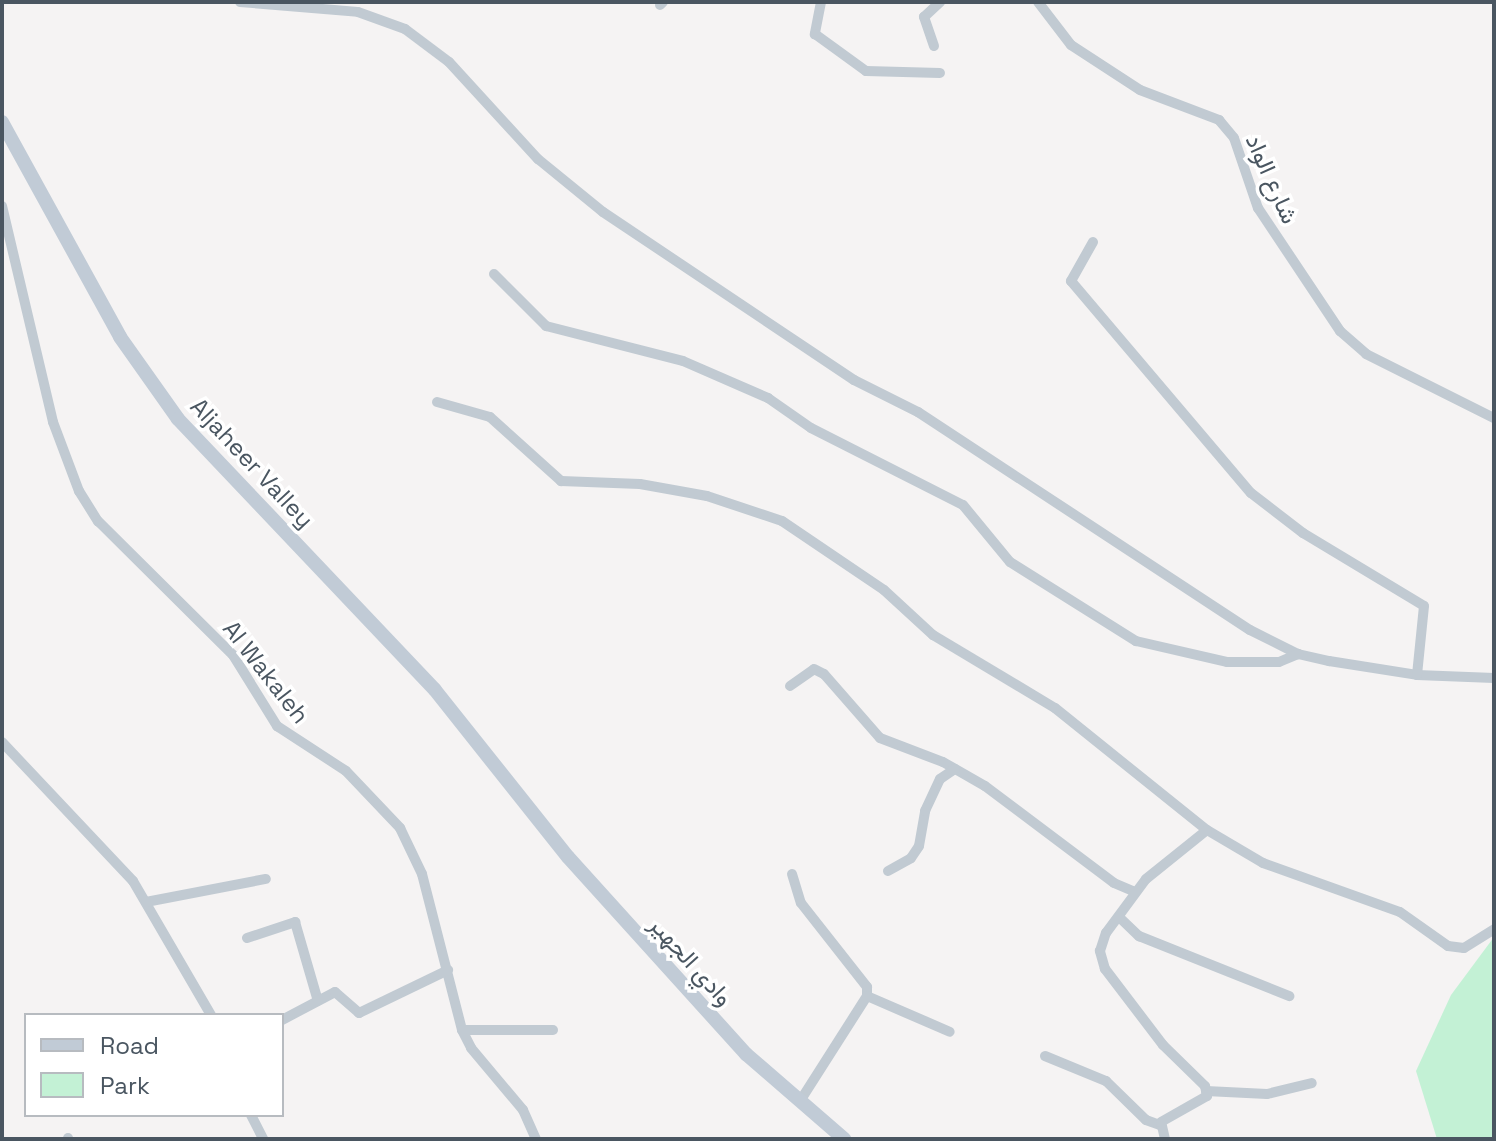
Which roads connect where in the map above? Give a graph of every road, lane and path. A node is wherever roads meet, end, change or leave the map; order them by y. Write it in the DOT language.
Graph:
graph roads {
  1 [pos="240,2"];
  2 [pos="821,2"];
  3 [pos="940,2"];
  4 [pos="1038,2"];
  5 [pos="295,6"];
  6 [pos="934,46"];
  7 [pos="940,73"];
  8 [pos="2,122"];
  9 [pos="2,206"];
  10 [pos="1093,242"];
  11 [pos="494,274"];
  12 [pos="437,402"];
  13 [pos="1494,418"];
  14 [pos="1298,654"];
  15 [pos="1417,675"];
  16 [pos="1494,678"];
  17 [pos="790,686"];
  18 [pos="2,742"];
  19 [pos="955,769"];
  20 [pos="522,796"];
  21 [pos="1207,830"];
  22 [pos="888,871"];
  23 [pos="792,874"];
  24 [pos="266,879"];
  25 [pos="1135,892"];
  26 [pos="146,902"];
  27 [pos="1119,917"];
  28 [pos="1494,929"];
  29 [pos="247,938"];
  30 [pos="448,970"];
  31 [pos="867,996"];
  32 [pos="1289,996"];
  33 [pos="318,1001"];
  34 [pos="210,1013"];
  35 [pos="284,1019"];
  36 [pos="462,1030"];
  37 [pos="553,1030"];
  38 [pos="950,1032"];
  39 [pos="1045,1056"];
  40 [pos="1312,1083"];
  41 [pos="1206,1091"];
  42 [pos="800,1101"];
  43 [pos="252,1117"];
  44 [pos="1160,1125"];
  45 [pos="263,1139"];
  46 [pos="536,1139"];
  47 [pos="844,1139"];
  48 [pos="1165,1139"];
  1 -- 5 [label="street"];
  2 -- 7 [label="street"];
  3 -- 6 [label="street"];
  4 -- 13 [label="street, شارع الواد"];
  5 -- 14 [label="street"];
  8 -- 20 [label="street, Aljaheer Valley"];
  9 -- 30 [label="street, Al Wakaleh"];
  10 -- 15 [label="street"];
  11 -- 14 [label="street"];
  12 -- 21 [label="street"];
  14 -- 15 [label="street"];
  15 -- 16 [label="street"];
  17 -- 19 [label="street"];
  18 -- 26 [label="street"];
  19 -- 22 [label="street"];
  19 -- 25 [label="street"];
  20 -- 42 [label="street, وادي الجهير"];
  21 -- 25 [label="street"];
  21 -- 28 [label="street"];
  23 -- 31 [label="street"];
  24 -- 26 [label="street"];
  25 -- 27 [label="street"];
  26 -- 34 [label="street"];
  27 -- 32 [label="street"];
  27 -- 41 [label="street"];
  29 -- 33 [label="street"];
  30 -- 33 [label="street"];
  30 -- 36 [label="street, Al Wakaleh"];
  31 -- 38 [label="street"];
  31 -- 42 [label="street"];
  33 -- 35 [label="street"];
  36 -- 37 [label="street"];
  36 -- 46 [label="street, Al Wakaleh"];
  39 -- 44 [label="street"];
  40 -- 41 [label="street"];
  41 -- 44 [label="street"];
  42 -- 47 [label="street, وادي الجهير"];
  43 -- 45 [label="street"];
  44 -- 48 [label="street"];
}
